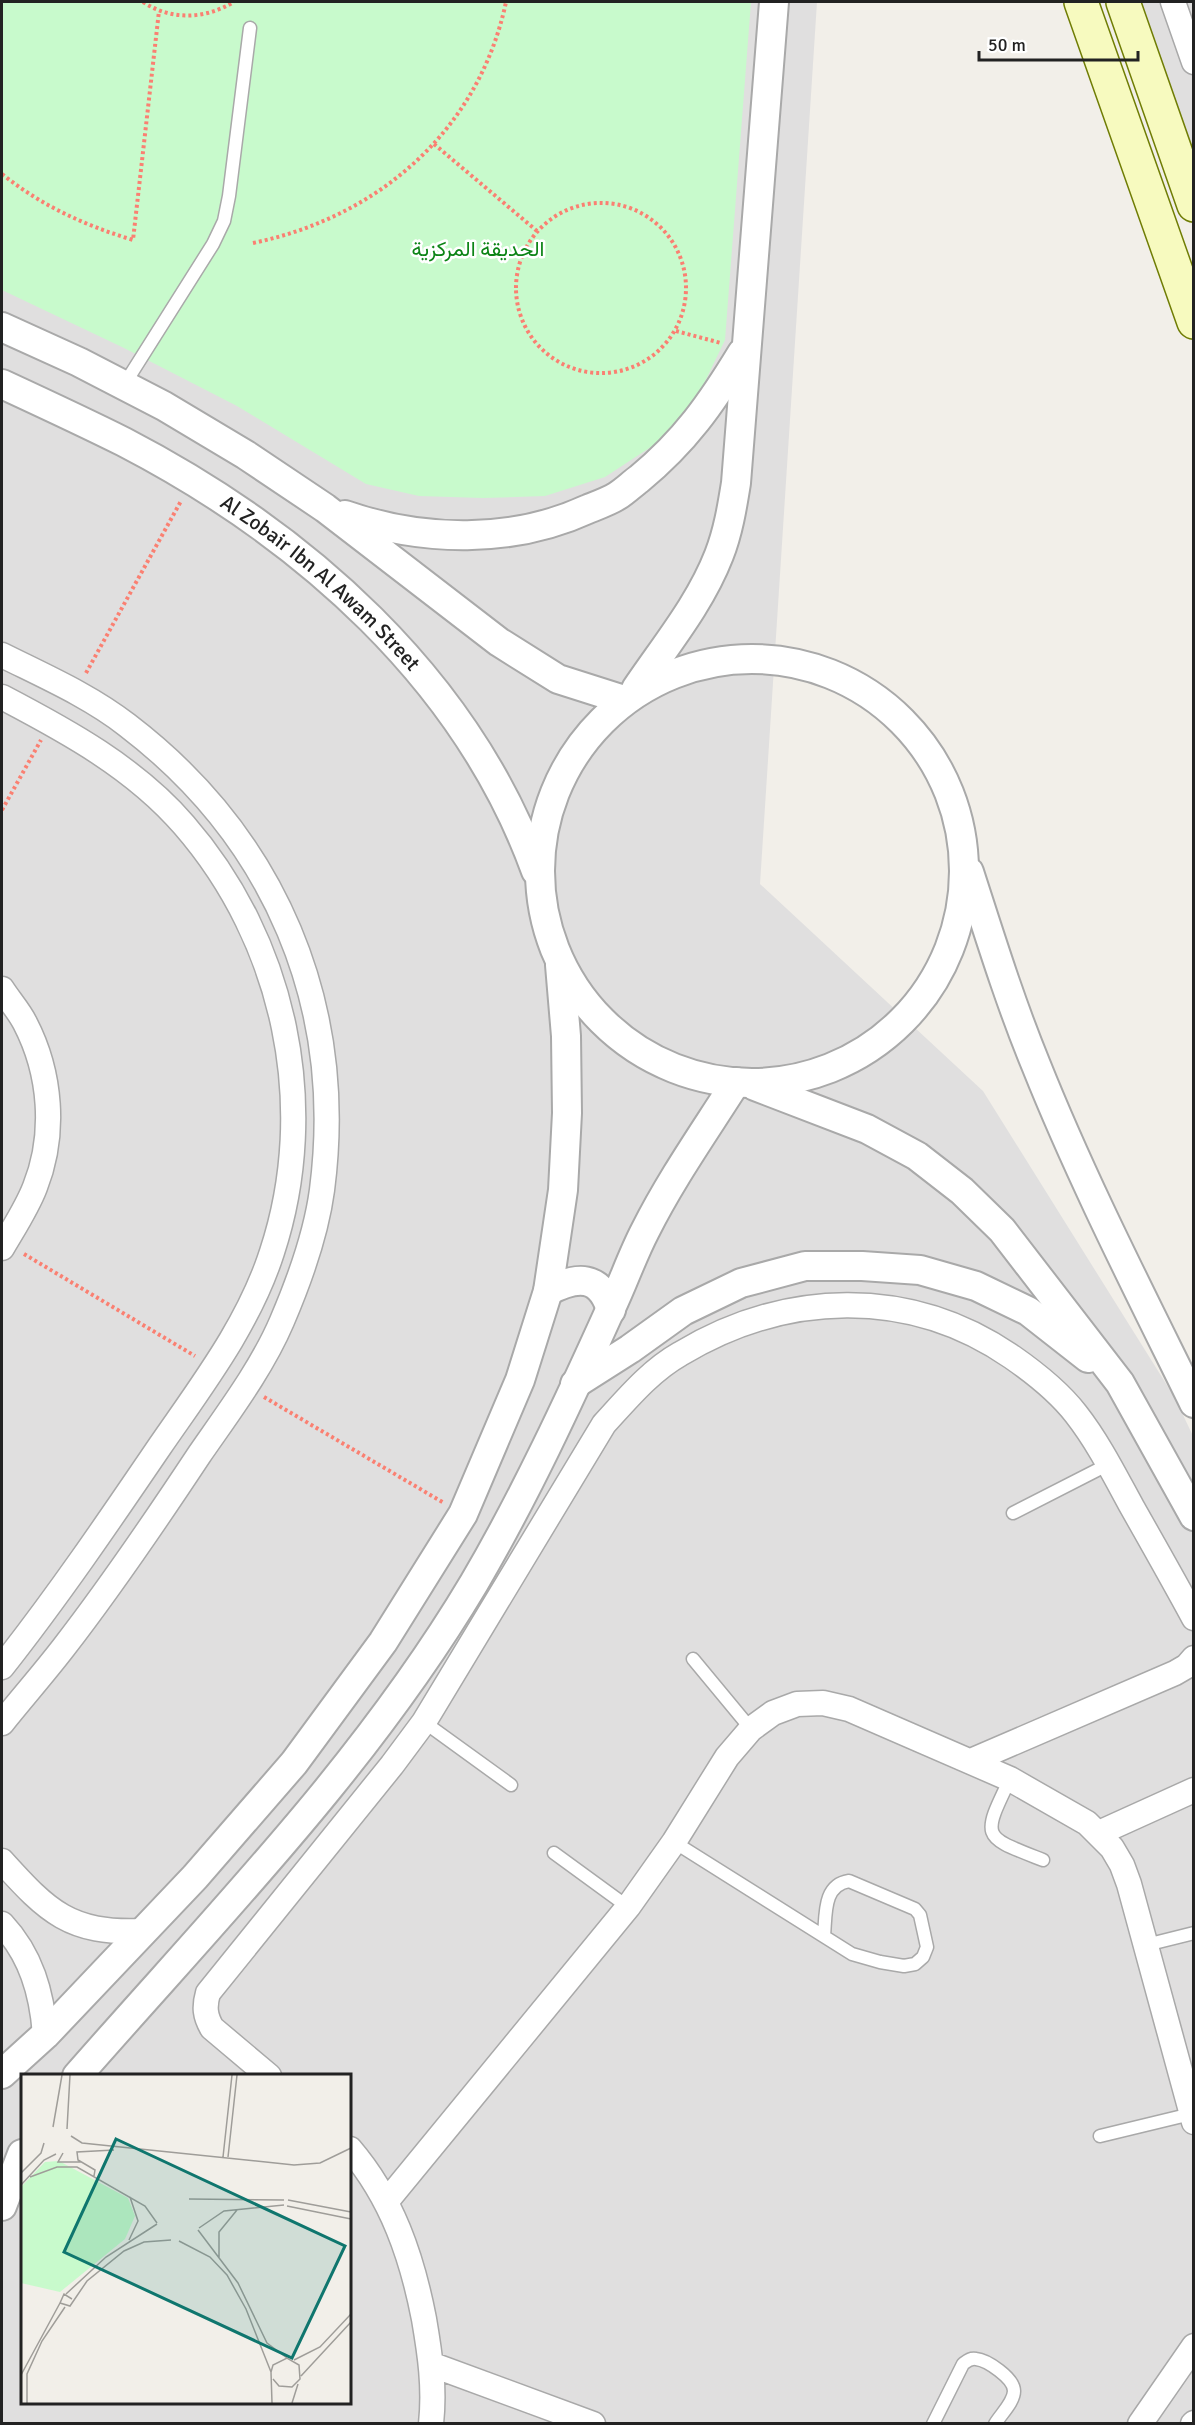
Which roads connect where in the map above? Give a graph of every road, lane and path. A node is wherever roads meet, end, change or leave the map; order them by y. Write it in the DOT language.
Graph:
graph roads {
  1 [pos="142,2"];
  2 [pos="234,2"];
  3 [pos="506,2"];
  4 [pos="774,2"];
  5 [pos="1124,2"];
  6 [pos="1173,2"];
  7 [pos="1078,8"];
  8 [pos="159,10"];
  9 [pos="250,28"];
  10 [pos="1194,62"];
  11 [pos="434,144"];
  12 [pos="2,174"];
  13 [pos="1194,205"];
  14 [pos="537,231"];
  15 [pos="253,243"];
  16 [pos="1194,322"];
  17 [pos="2,327"];
  18 [pos="675,331"];
  19 [pos="745,349"];
  20 [pos="2,384"];
  21 [pos="124,385"];
  22 [pos="192,482"];
  23 [pos="325,508"];
  24 [pos="2,655"];
  25 [pos="75,692"];
  26 [pos="2,697"];
  27 [pos="628,698"];
  28 [pos="51,722"];
  29 [pos="210,801"];
  30 [pos="2,810"];
  31 [pos="184,825"];
  32 [pos="965,861"];
  33 [pos="540,882"];
  34 [pos="560,960"];
  35 [pos="2,989"];
  36 [pos="742,1083"];
  37 [pos="3,1245"];
  38 [pos="548,1291"];
  39 [pos="611,1310"];
  40 [pos="214,1367"];
  41 [pos="1120,1383"];
  42 [pos="575,1384"];
  43 [pos="246,1386"];
  44 [pos="1194,1403"];
  45 [pos="1109,1464"];
  46 [pos="1013,1513"];
  47 [pos="463,1514"];
  48 [pos="1194,1516"];
  49 [pos="1194,1618"];
  50 [pos="1194,1658"];
  51 [pos="693,1659"];
  52 [pos="2,1667"];
  53 [pos="424,1722"];
  54 [pos="2,1723"];
  55 [pos="751,1729"];
  56 [pos="971,1761"];
  57 [pos="1010,1779"];
  58 [pos="512,1785"];
  59 [pos="1194,1790"];
  60 [pos="1099,1833"];
  61 [pos="674,1842"];
  62 [pos="554,1853"];
  63 [pos="1043,1860"];
  64 [pos="2,1861"];
  65 [pos="628,1907"];
  66 [pos="2,1924"];
  67 [pos="142,1931"];
  68 [pos="1194,1933"];
  69 [pos="824,1936"];
  70 [pos="1146,1945"];
  71 [pos="45,2035"];
  72 [pos="2,2074"];
  73 [pos="79,2074"];
  74 [pos="267,2074"];
  75 [pos="1192,2118"];
  76 [pos="1100,2136"];
  77 [pos="351,2150"];
  78 [pos="21,2157"];
  79 [pos="386,2202"];
  80 [pos="2,2206"];
  81 [pos="1194,2346"];
  82 [pos="433,2366"];
  83 [pos="431,2424"];
  84 [pos="593,2424"];
  85 [pos="933,2424"];
  86 [pos="995,2424"];
  87 [pos="1140,2424"];
  1 -- 8 [label="path"];
  2 -- 8 [label="path"];
  3 -- 11 [label="path"];
  4 -- 19 [label="street"];
  5 -- 13 [label="main road"];
  6 -- 10 [label="street"];
  7 -- 16 [label="main road"];
  8 -- 12 [label="path"];
  9 -- 21 [label="lane"];
  11 -- 14 [label="path"];
  11 -- 15 [label="path"];
  14 -- 18 [label="path"];
  14 -- 18 [label="path"];
  17 -- 21 [label="street"];
  18 -- 19 [label="path"];
  19 -- 23 [label="street"];
  19 -- 27 [label="street"];
  20 -- 22 [label="street, Al Zobair Ibn Al Awam Street"];
  21 -- 23 [label="street"];
  22 -- 25 [label="path"];
  22 -- 33 [label="street, Al Zobair Ibn Al Awam Street"];
  23 -- 27 [label="street"];
  24 -- 25 [label="street"];
  25 -- 29 [label="street"];
  26 -- 28 [label="street"];
  27 -- 32 [label="street"];
  27 -- 33 [label="street"];
  28 -- 30 [label="path"];
  28 -- 31 [label="street"];
  29 -- 31 [label="street"];
  29 -- 43 [label="street"];
  31 -- 40 [label="street"];
  32 -- 36 [label="street"];
  32 -- 44 [label="street"];
  33 -- 34 [label="street"];
  34 -- 36 [label="street"];
  34 -- 38 [label="street"];
  35 -- 37 [label="street"];
  36 -- 39 [label="street"];
  36 -- 41 [label="street"];
  37 -- 40 [label="path"];
  38 -- 39 [label="street"];
  38 -- 47 [label="street"];
  39 -- 42 [label="street"];
  40 -- 43 [label="street"];
  40 -- 52 [label="street"];
  41 -- 42 [label="street"];
  41 -- 48 [label="street"];
  42 -- 73 [label="street"];
  43 -- 47 [label="path"];
  43 -- 54 [label="street"];
  45 -- 46 [label="lane"];
  45 -- 49 [label="street"];
  45 -- 53 [label="street"];
  47 -- 67 [label="street"];
  50 -- 56 [label="street"];
  51 -- 55 [label="lane"];
  53 -- 58 [label="lane"];
  53 -- 74 [label="street"];
  55 -- 56 [label="street"];
  55 -- 61 [label="street"];
  56 -- 57 [label="street"];
  57 -- 60 [label="street"];
  57 -- 63 [label="lane"];
  59 -- 60 [label="street"];
  60 -- 70 [label="street"];
  61 -- 65 [label="street"];
  61 -- 69 [label="lane"];
  62 -- 65 [label="lane"];
  64 -- 67 [label="street"];
  65 -- 79 [label="street"];
  66 -- 71 [label="street"];
  67 -- 71 [label="street"];
  68 -- 70 [label="lane"];
  69 -- 69 [label="lane"];
  70 -- 75 [label="street"];
  71 -- 72 [label="street"];
  75 -- 76 [label="lane"];
  77 -- 79 [label="street"];
  78 -- 80 [label="street"];
  79 -- 82 [label="street"];
  81 -- 87 [label="street"];
  82 -- 83 [label="street"];
  82 -- 84 [label="street"];
  85 -- 86 [label="lane"];
}
